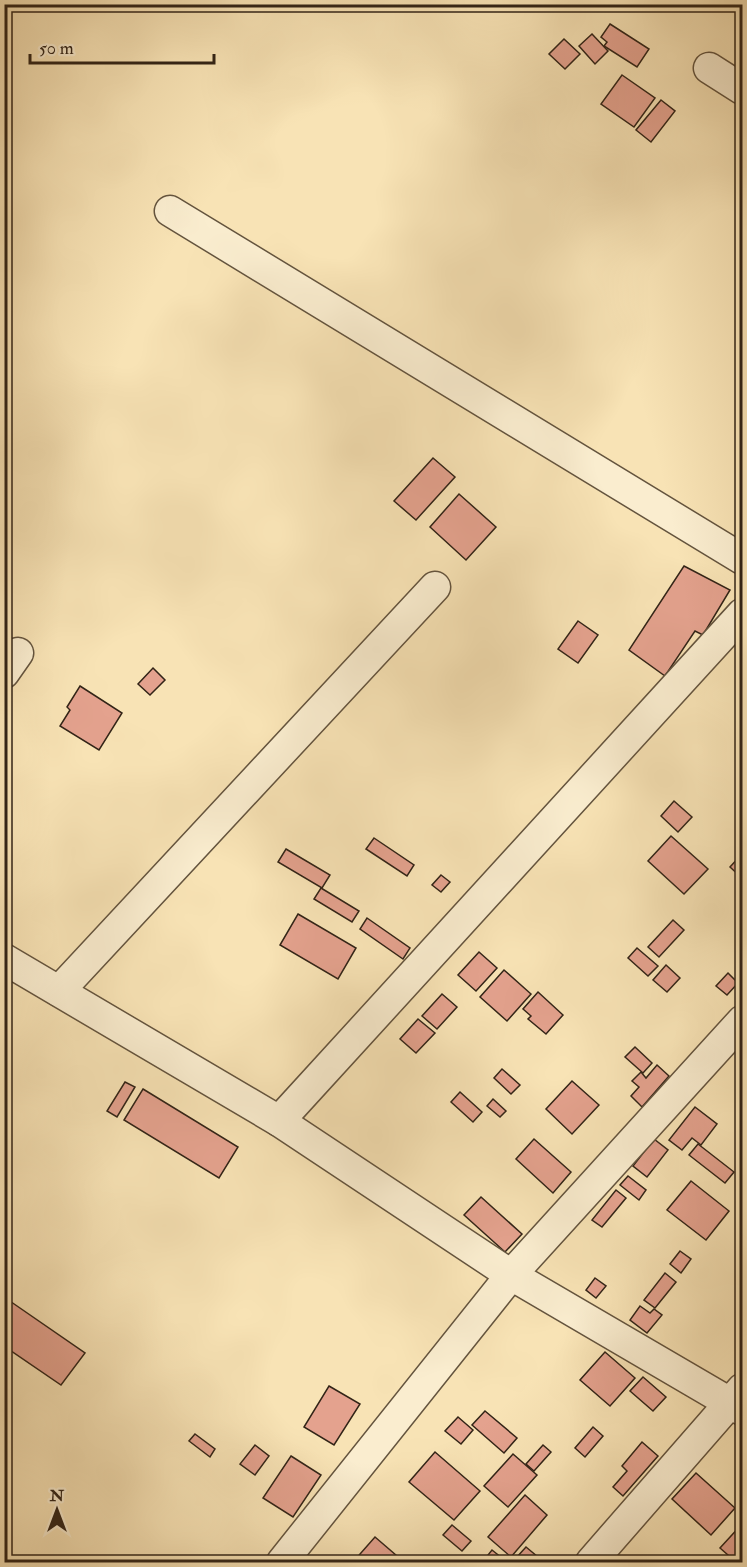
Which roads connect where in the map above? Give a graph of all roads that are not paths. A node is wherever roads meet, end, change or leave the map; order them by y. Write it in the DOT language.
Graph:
graph roads {
  1 [pos="709,68"];
  2 [pos="742,89"];
  3 [pos="170,211"];
  4 [pos="742,559"];
  5 [pos="435,586"];
  6 [pos="742,614"];
  7 [pos="4,958"];
  8 [pos="59,991"];
  9 [pos="742,1021"];
  10 [pos="279,1121"];
  11 [pos="511,1275"];
  12 [pos="738,1400"];
  13 [pos="282,1563"];
  14 [pos="591,1563"];
  1 -- 2 [label="street"];
  3 -- 4 [label="street"];
  5 -- 8 [label="street"];
  6 -- 10 [label="street"];
  7 -- 8 [label="street"];
  8 -- 10 [label="street"];
  9 -- 11 [label="street"];
  10 -- 11 [label="street"];
  11 -- 12 [label="street"];
  11 -- 13 [label="street"];
  12 -- 14 [label="street"];
}
